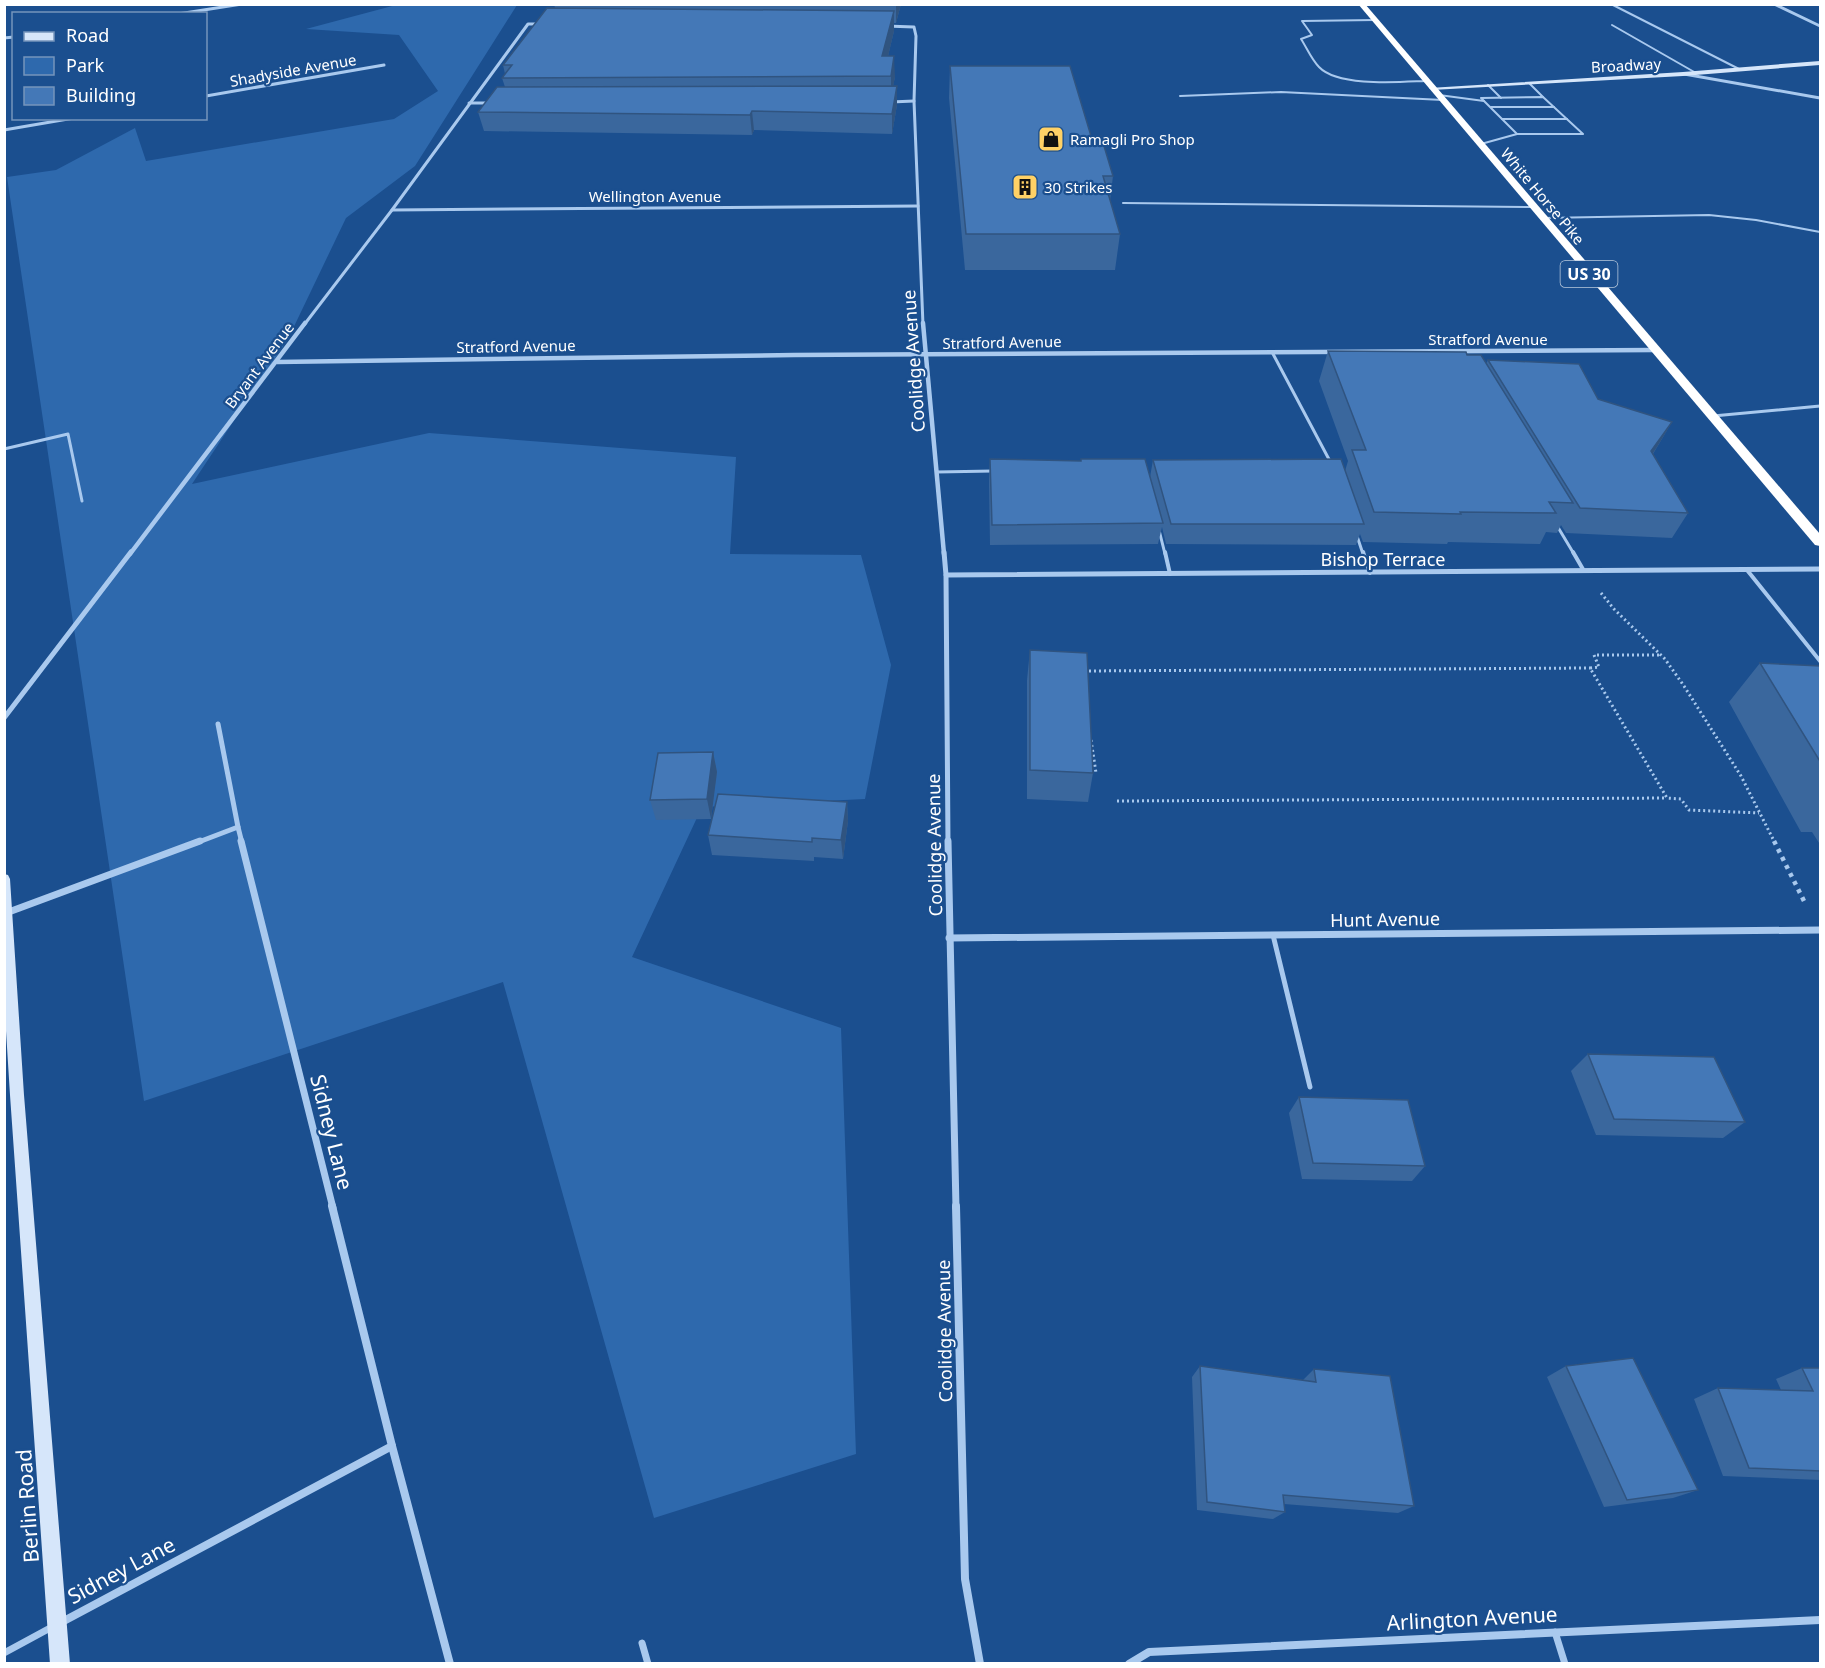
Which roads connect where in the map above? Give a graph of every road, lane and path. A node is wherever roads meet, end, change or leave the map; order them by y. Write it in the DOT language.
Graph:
graph roads {
  1 [pos="242,4"];
  2 [pos="1361,4"];
  3 [pos="1611,4"];
  4 [pos="1774,4"];
  5 [pos="191,12"];
  6 [pos="1375,21"];
  7 [pos="552,24"];
  8 [pos="882,26"];
  9 [pos="1612,26"];
  10 [pos="1821,26"];
  11 [pos="1821,63"];
  12 [pos="384,65"];
  13 [pos="1741,69"];
  14 [pos="1696,73"];
  15 [pos="1683,74"];
  16 [pos="1529,83"];
  17 [pos="1488,85"];
  18 [pos="1435,91"];
  19 [pos="207,96"];
  20 [pos="1180,96"];
  21 [pos="1543,97"];
  22 [pos="1501,98"];
  23 [pos="1821,98"];
  24 [pos="1484,101"];
  25 [pos="891,102"];
  26 [pos="914,102"];
  27 [pos="469,103"];
  28 [pos="493,103"];
  29 [pos="1554,107"];
  30 [pos="1491,108"];
  31 [pos="1502,119"];
  32 [pos="1567,119"];
  33 [pos="62,120"];
  34 [pos="4,130"];
  35 [pos="1517,134"];
  36 [pos="1480,144"];
  37 [pos="1124,203"];
  38 [pos="918,206"];
  39 [pos="1532,206"];
  40 [pos="392,210"];
  41 [pos="1821,232"];
  42 [pos="1655,350"];
  43 [pos="1453,351"];
  44 [pos="1272,352"];
  45 [pos="924,355"];
  46 [pos="1458,361"];
  47 [pos="277,362"];
  48 [pos="1821,406"];
  49 [pos="1712,416"];
  50 [pos="4,449"];
  51 [pos="1322,468"];
  52 [pos="994,471"];
  53 [pos="937,472"];
  54 [pos="82,501"];
  55 [pos="1156,520"];
  56 [pos="1554,521"];
  57 [pos="1356,531"];
  58 [pos="1821,542"];
  59 [pos="1747,570"];
  60 [pos="1821,570"];
  61 [pos="1584,571"];
  62 [pos="1370,573"];
  63 [pos="1170,574"];
  64 [pos="946,575"];
  65 [pos="1659,655"];
  66 [pos="1821,661"];
  67 [pos="1590,668"];
  68 [pos="1080,671"];
  69 [pos="4,718"];
  70 [pos="218,724"];
  71 [pos="1091,739"];
  72 [pos="1096,773"];
  73 [pos="1667,798"];
  74 [pos="1117,801"];
  75 [pos="1759,813"];
  76 [pos="238,827"];
  77 [pos="4,879"];
  78 [pos="6,913"];
  79 [pos="1819,930"];
  80 [pos="1273,936"];
  81 [pos="950,938"];
  82 [pos="1310,1087"];
  83 [pos="392,1446"];
  84 [pos="1821,1620"];
  85 [pos="57,1625"];
  86 [pos="1555,1632"];
  87 [pos="642,1643"];
  88 [pos="4,1653"];
  89 [pos="60,1664"];
  90 [pos="450,1664"];
  91 [pos="648,1664"];
  92 [pos="980,1664"];
  93 [pos="1129,1664"];
  94 [pos="1565,1664"];
  1 -- 5 [label="street"];
  2 -- 6 [label="highway, White Horse Pike / US 30"];
  3 -- 13 [label="lane"];
  4 -- 10 [label="street"];
  6 -- 18 [label="highway, White Horse Pike / US 30"];
  6 -- 18 [label="lane"];
  7 -- 27 [label="street, Bryant Avenue"];
  8 -- 26 [label="street, Coolidge Avenue"];
  9 -- 14 [label="lane"];
  11 -- 13 [label="street, Broadway"];
  12 -- 19 [label="street, Shadyside Avenue"];
  13 -- 14 [label="street, Broadway"];
  14 -- 15 [label="street, Broadway"];
  15 -- 16 [label="street, Broadway"];
  15 -- 23 [label="street"];
  16 -- 17 [label="street, Broadway"];
  16 -- 21 [label="lane"];
  17 -- 18 [label="street, Broadway"];
  17 -- 22 [label="lane"];
  18 -- 20 [label="lane"];
  18 -- 24 [label="lane"];
  18 -- 36 [label="highway, White Horse Pike / US 30"];
  21 -- 22 [label="lane"];
  21 -- 29 [label="lane"];
  22 -- 24 [label="lane"];
  24 -- 30 [label="lane"];
  25 -- 26 [label="street"];
  26 -- 38 [label="street, Coolidge Avenue"];
  27 -- 28 [label="street"];
  27 -- 40 [label="street, Bryant Avenue"];
  29 -- 30 [label="lane"];
  29 -- 32 [label="lane"];
  30 -- 31 [label="lane"];
  31 -- 32 [label="lane"];
  31 -- 35 [label="lane"];
  32 -- 35 [label="lane"];
  33 -- 34 [label="street"];
  35 -- 36 [label="lane"];
  36 -- 39 [label="highway, White Horse Pike / US 30"];
  37 -- 39 [label="lane"];
  38 -- 40 [label="street, Wellington Avenue"];
  38 -- 45 [label="street, Coolidge Avenue"];
  39 -- 41 [label="lane"];
  39 -- 42 [label="highway, White Horse Pike / US 30"];
  40 -- 47 [label="street, Bryant Avenue"];
  42 -- 43 [label="street, Stratford Avenue"];
  42 -- 49 [label="highway, White Horse Pike / US 30"];
  43 -- 44 [label="street, Stratford Avenue"];
  43 -- 46 [label="lane"];
  44 -- 45 [label="street, Stratford Avenue"];
  44 -- 51 [label="lane"];
  45 -- 47 [label="street, Stratford Avenue"];
  45 -- 53 [label="street, Coolidge Avenue"];
  47 -- 69 [label="street, Bryant Avenue"];
  48 -- 49 [label="lane"];
  49 -- 58 [label="highway, White Horse Pike / US 30"];
  50 -- 54 [label="lane"];
  52 -- 53 [label="lane"];
  53 -- 64 [label="street, Coolidge Avenue"];
  55 -- 63 [label="lane"];
  56 -- 61 [label="lane"];
  57 -- 62 [label="lane"];
  59 -- 60 [label="street, Bishop Terrace"];
  59 -- 61 [label="street, Bishop Terrace"];
  59 -- 66 [label="lane"];
  61 -- 62 [label="street, Bishop Terrace"];
  61 -- 65 [label="path"];
  62 -- 63 [label="street, Bishop Terrace"];
  63 -- 64 [label="street, Bishop Terrace"];
  64 -- 81 [label="street, Coolidge Avenue"];
  65 -- 67 [label="path"];
  65 -- 75 [label="path"];
  67 -- 68 [label="path"];
  67 -- 73 [label="path"];
  70 -- 76 [label="street, Sidney Lane"];
  71 -- 72 [label="path"];
  73 -- 74 [label="path"];
  73 -- 75 [label="path"];
  75 -- 79 [label="path"];
  76 -- 78 [label="street"];
  76 -- 83 [label="street, Sidney Lane"];
  77 -- 78 [label="street, Berlin Road"];
  78 -- 85 [label="street, Berlin Road"];
  79 -- 80 [label="street, Hunt Avenue"];
  80 -- 81 [label="street, Hunt Avenue"];
  80 -- 82 [label="lane"];
  81 -- 92 [label="street, Coolidge Avenue"];
  83 -- 85 [label="street, Sidney Lane"];
  83 -- 90 [label="street, Sidney Lane"];
  84 -- 86 [label="street, Arlington Avenue"];
  85 -- 88 [label="lane"];
  85 -- 89 [label="street, Berlin Road"];
  86 -- 93 [label="street, Arlington Avenue"];
  86 -- 94 [label="lane"];
  87 -- 91 [label="lane"];
}
